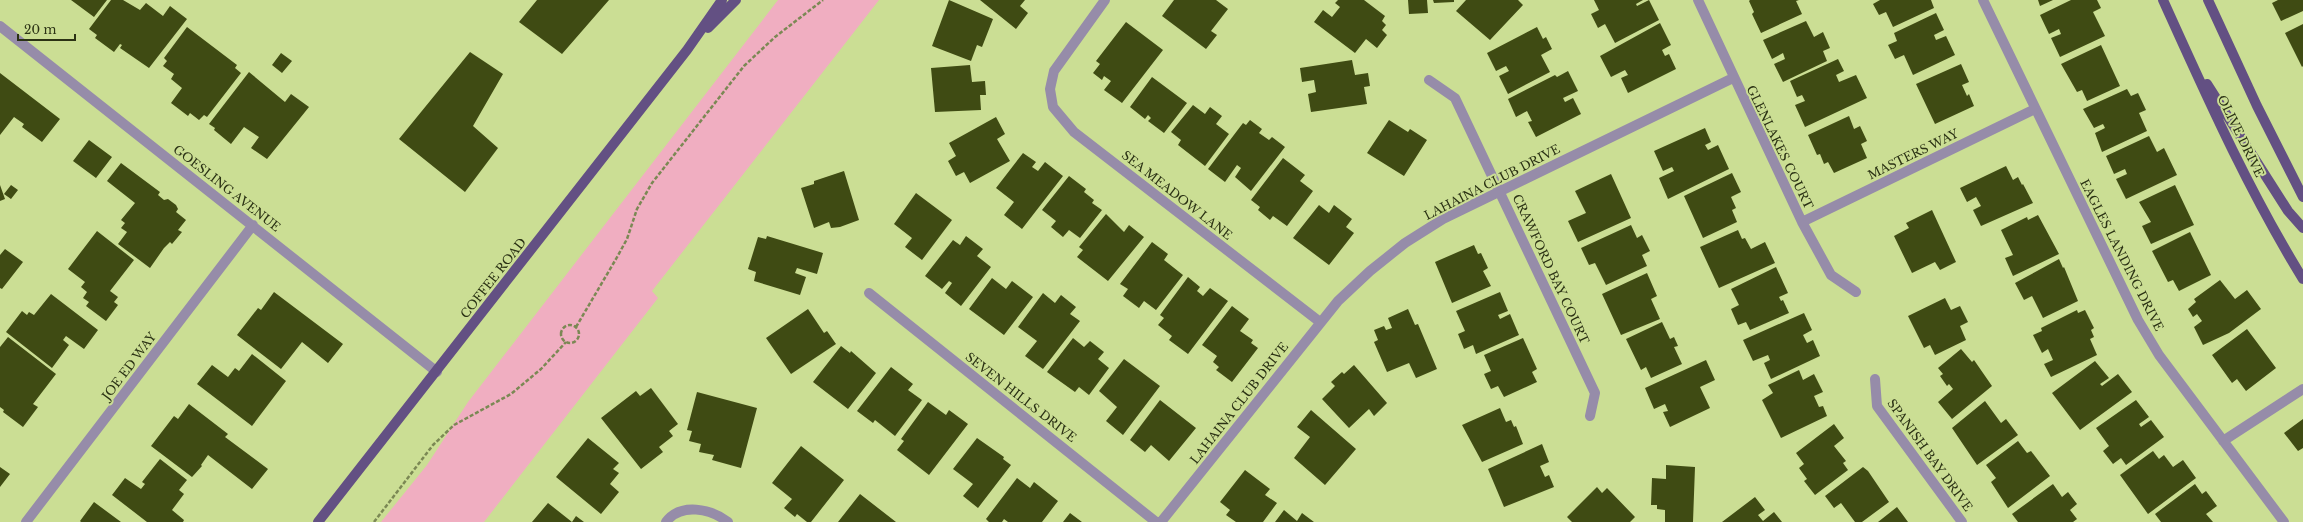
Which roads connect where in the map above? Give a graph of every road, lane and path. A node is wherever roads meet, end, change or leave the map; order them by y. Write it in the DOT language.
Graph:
graph roads {
  1 [pos="722,0"];
  2 [pos="736,0"];
  3 [pos="823,0"];
  4 [pos="1105,0"];
  5 [pos="1698,0"];
  6 [pos="1982,0"];
  7 [pos="2163,0"];
  8 [pos="2208,0"];
  9 [pos="0,26"];
  10 [pos="688,50"];
  11 [pos="2187,52"];
  12 [pos="1733,78"];
  13 [pos="1429,80"];
  14 [pos="2035,109"];
  15 [pos="1500,191"];
  16 [pos="2303,196"];
  17 [pos="1802,222"];
  18 [pos="253,225"];
  19 [pos="2303,228"];
  20 [pos="2303,279"];
  21 [pos="1856,292"];
  22 [pos="869,293"];
  23 [pos="1320,322"];
  24 [pos="576,327"];
  25 [pos="566,342"];
  26 [pos="437,372"];
  27 [pos="1875,379"];
  28 [pos="2303,389"];
  29 [pos="1590,416"];
  30 [pos="2223,441"];
  31 [pos="26,522"];
  32 [pos="318,522"];
  33 [pos="374,522"];
  34 [pos="666,522"];
  35 [pos="728,522"];
  36 [pos="1156,522"];
  37 [pos="1161,522"];
  38 [pos="1962,522"];
  39 [pos="2284,522"];
  1 -- 10 [label="main road, COFFEE ROAD"];
  2 -- 10 [label="main road, COFFEE ROAD"];
  3 -- 24 [label="path"];
  4 -- 23 [label="street, SEA MEADOW LANE"];
  5 -- 12 [label="street, GLENLAKES COURT"];
  6 -- 14 [label="street, EAGLES LANDING DRIVE"];
  7 -- 11 [label="main road, OLIVE DRIVE"];
  8 -- 16 [label="main road"];
  9 -- 18 [label="street, GOESLING AVENUE"];
  10 -- 26 [label="main road, COFFEE ROAD"];
  11 -- 19 [label="main road"];
  11 -- 20 [label="main road, OLIVE DRIVE"];
  12 -- 15 [label="street, LAHAINA CLUB DRIVE"];
  12 -- 17 [label="street, GLENLAKES COURT"];
  13 -- 15 [label="street, CRAWFORD BAY COURT"];
  14 -- 17 [label="street, MASTERS WAY"];
  14 -- 30 [label="street, EAGLES LANDING DRIVE"];
  15 -- 23 [label="street, LAHAINA CLUB DRIVE"];
  15 -- 29 [label="street, CRAWFORD BAY COURT"];
  17 -- 21 [label="street, GLENLAKES COURT"];
  18 -- 26 [label="street, GOESLING AVENUE"];
  18 -- 31 [label="street, JOE ED WAY"];
  22 -- 36 [label="street, SEVEN HILLS DRIVE"];
  23 -- 37 [label="street, LAHAINA CLUB DRIVE"];
  24 -- 25 [label="path"];
  24 -- 25 [label="path"];
  25 -- 33 [label="path"];
  26 -- 32 [label="main road, COFFEE ROAD"];
  27 -- 38 [label="street, SPANISH BAY DRIVE"];
  28 -- 30 [label="street"];
  30 -- 39 [label="street, EAGLES LANDING DRIVE"];
  34 -- 35 [label="street"];
}
